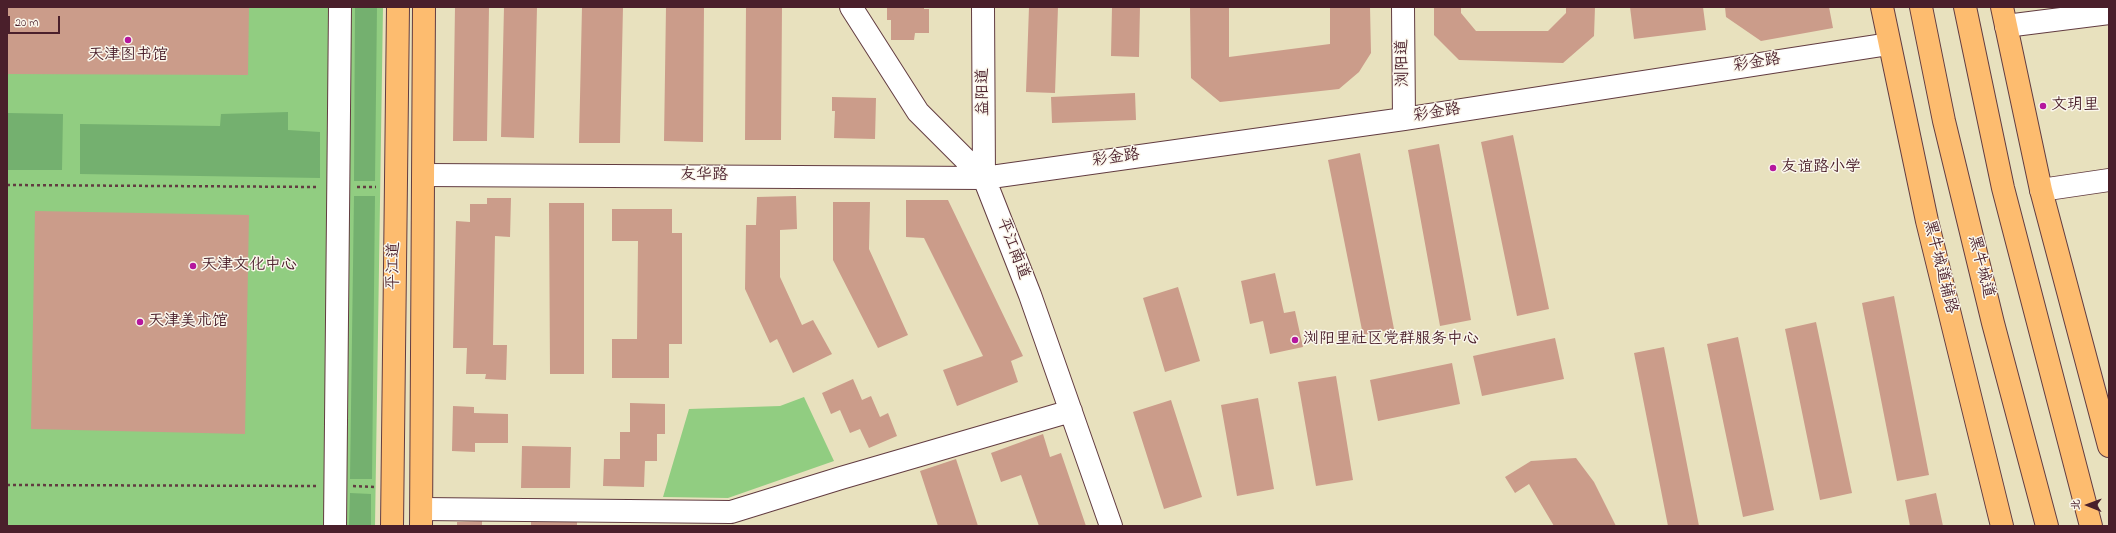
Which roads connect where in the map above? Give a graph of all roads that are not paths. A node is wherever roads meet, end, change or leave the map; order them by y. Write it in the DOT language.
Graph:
graph roads {
  1 [pos="340,7"];
  2 [pos="398,7"];
  3 [pos="424,7"];
  4 [pos="851,7"];
  5 [pos="983,7"];
  6 [pos="1403,7"];
  7 [pos="1882,7"];
  8 [pos="1921,7"];
  9 [pos="1965,7"];
  10 [pos="2109,13"];
  11 [pos="2004,16"];
  12 [pos="1889,44"];
  13 [pos="1404,119"];
  14 [pos="424,175"];
  15 [pos="984,178"];
  16 [pos="2109,180"];
  17 [pos="2041,190"];
  18 [pos="1071,411"];
  19 [pos="2109,446"];
  20 [pos="422,517"];
  21 [pos="734,519"];
  22 [pos="335,526"];
  23 [pos="392,526"];
  24 [pos="1111,526"];
  25 [pos="2002,526"];
  26 [pos="2047,526"];
  27 [pos="2091,526"];
  1 -- 22 [label="street"];
  2 -- 23 [label="main road, 平江道"];
  3 -- 14 [label="main road, 平江道"];
  4 -- 15 [label="street, 平江南道"];
  5 -- 15 [label="street, 益阳道"];
  6 -- 13 [label="street, 浏阳道"];
  7 -- 12 [label="main road, 黑牛城道辅路"];
  8 -- 26 [label="main road, 黑牛城道"];
  9 -- 27 [label="main road"];
  10 -- 11 [label="street"];
  11 -- 17 [label="main road"];
  12 -- 13 [label="street, 彩金路"];
  12 -- 25 [label="main road, 黑牛城道辅路"];
  13 -- 15 [label="street, 彩金路"];
  14 -- 15 [label="street, 友华路"];
  14 -- 20 [label="main road, 平江道"];
  15 -- 18 [label="street, 平江南道"];
  16 -- 17 [label="street"];
  17 -- 19 [label="main road"];
  18 -- 21 [label="street"];
  18 -- 24 [label="street, 平江南道"];
  20 -- 21 [label="street"];
}
